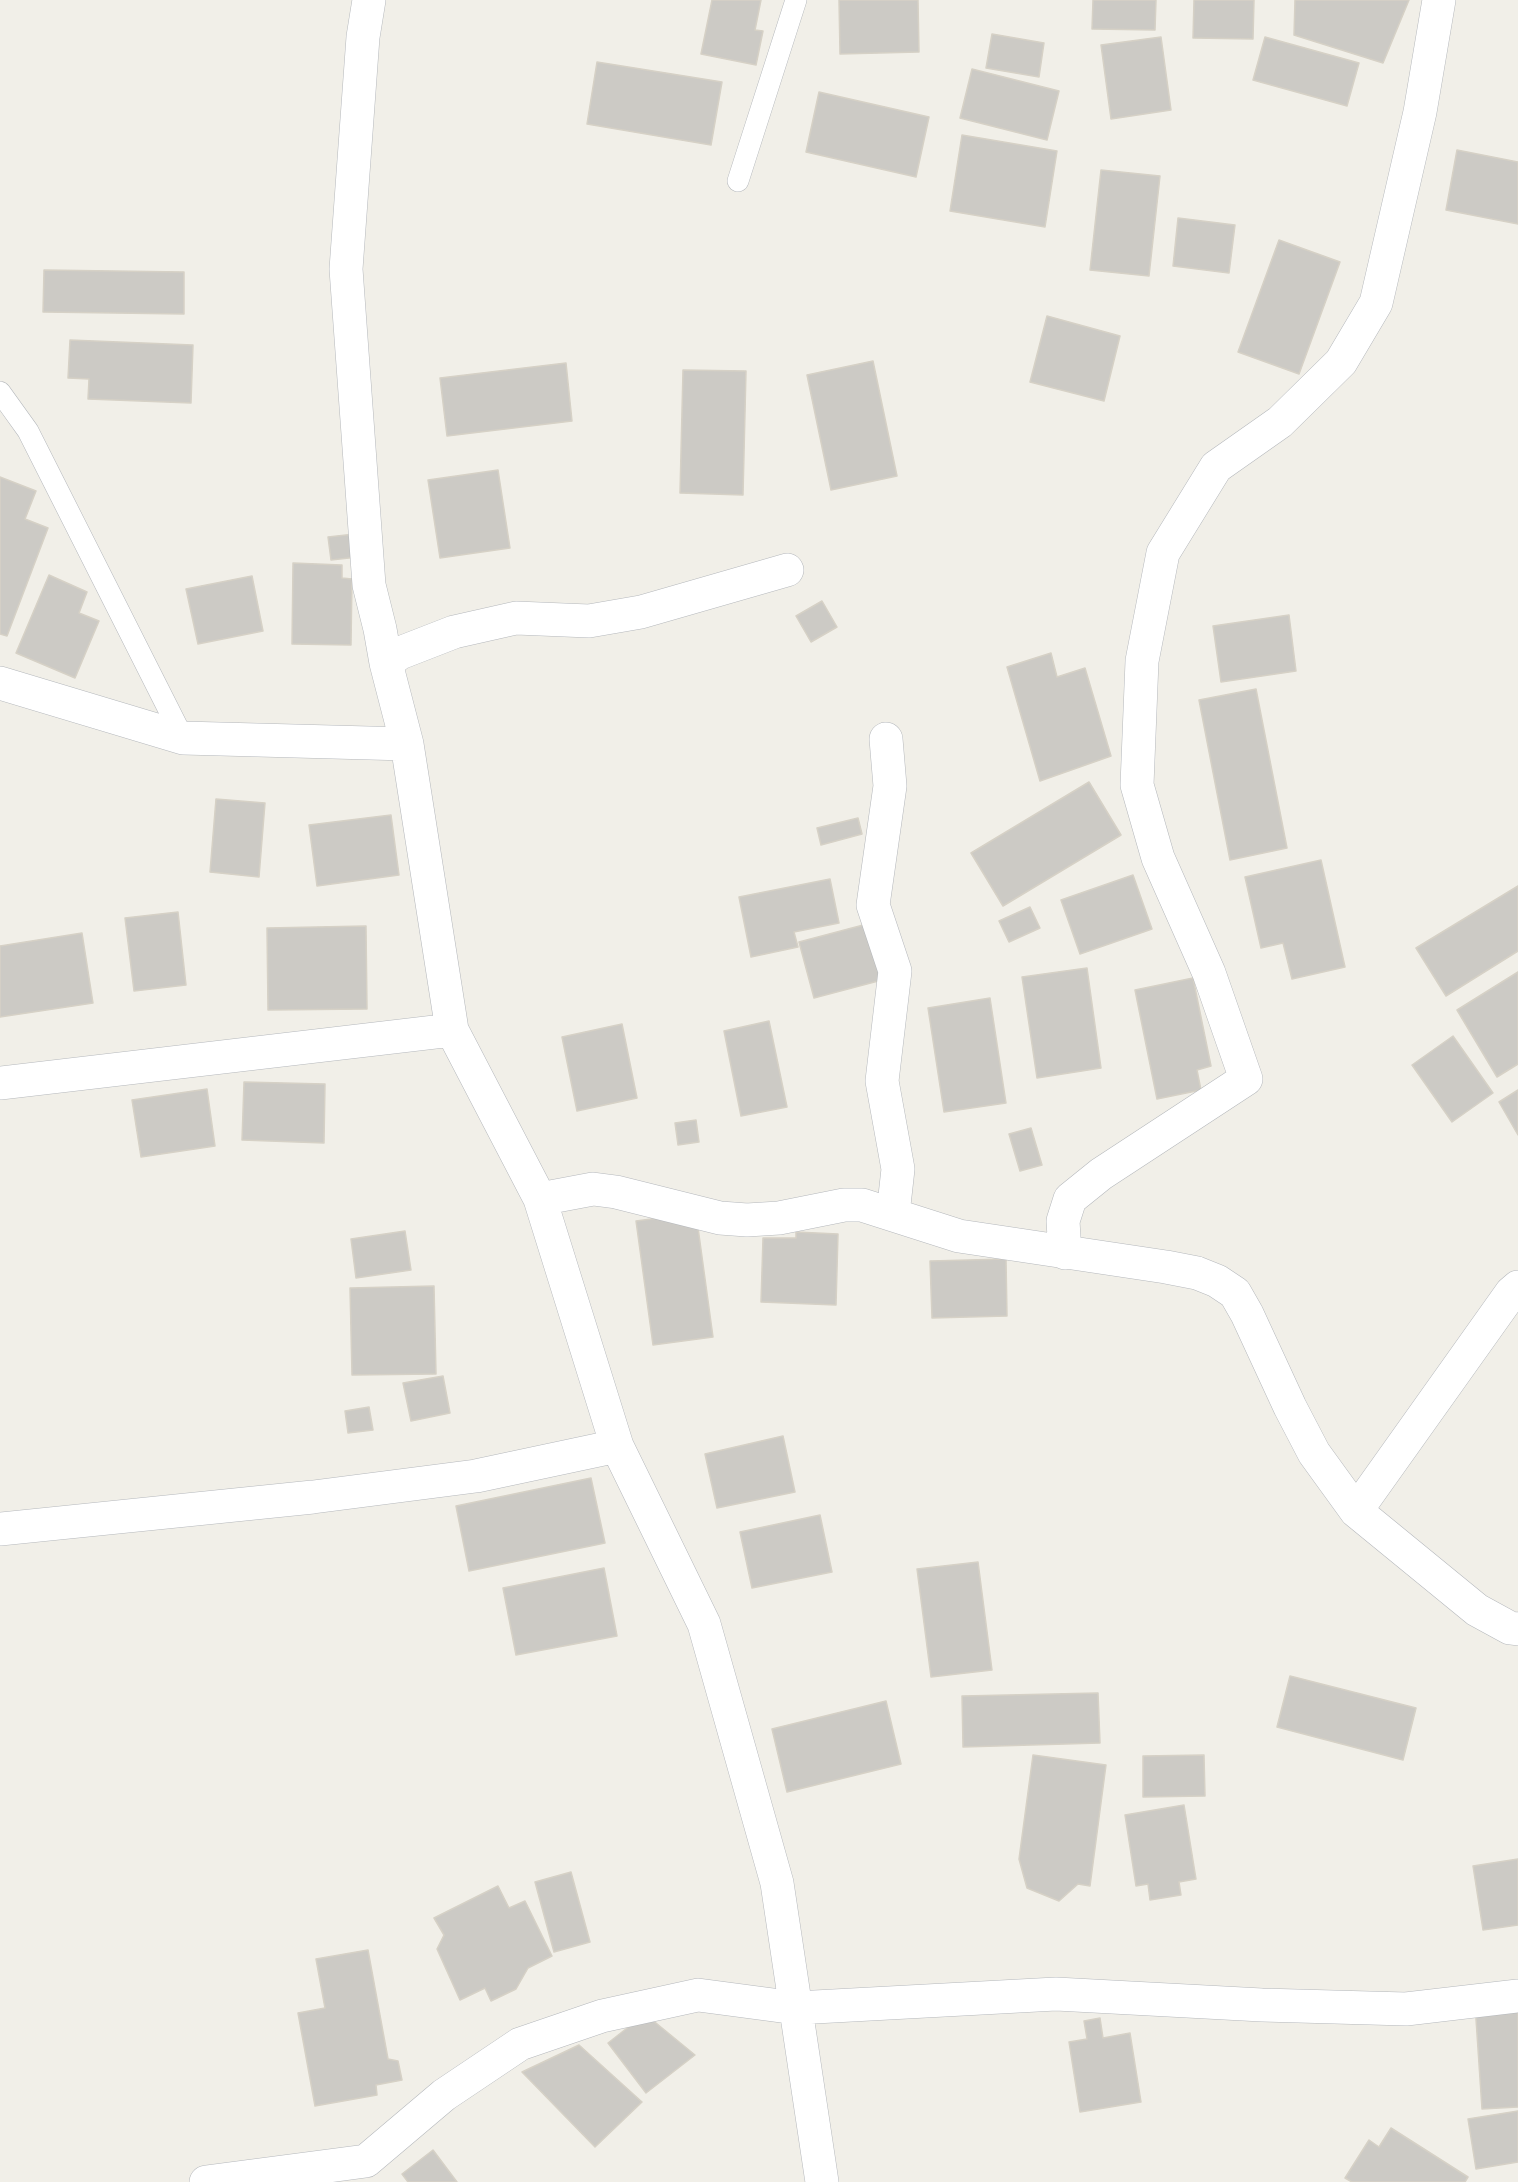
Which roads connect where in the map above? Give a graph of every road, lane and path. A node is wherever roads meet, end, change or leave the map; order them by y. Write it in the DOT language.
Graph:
graph roads {
  1 [pos="369,0"];
  2 [pos="796,0"];
  3 [pos="1438,0"];
  4 [pos="738,181"];
  5 [pos="0,392"];
  6 [pos="787,570"];
  7 [pos="386,663"];
  8 [pos="0,683"];
  9 [pos="183,738"];
  10 [pos="886,739"];
  11 [pos="407,744"];
  12 [pos="452,1030"];
  13 [pos="0,1083"];
  14 [pos="540,1199"];
  15 [pos="893,1214"];
  16 [pos="1065,1253"];
  17 [pos="1518,1287"];
  18 [pos="617,1446"];
  19 [pos="1356,1512"];
  20 [pos="0,1529"];
  21 [pos="1518,1629"];
  22 [pos="1518,1996"];
  23 [pos="796,2008"];
  24 [pos="206,2182"];
  25 [pos="822,2182"];
  1 -- 7 [label="street"];
  2 -- 4 [label="lane"];
  3 -- 16 [label="street"];
  5 -- 9 [label="lane"];
  6 -- 7 [label="street"];
  7 -- 11 [label="street"];
  8 -- 9 [label="street"];
  9 -- 11 [label="street"];
  10 -- 15 [label="street"];
  11 -- 12 [label="street"];
  12 -- 13 [label="street"];
  12 -- 14 [label="street"];
  14 -- 15 [label="street"];
  14 -- 18 [label="street"];
  15 -- 16 [label="street"];
  16 -- 19 [label="street"];
  17 -- 19 [label="street"];
  18 -- 20 [label="street"];
  18 -- 23 [label="street"];
  19 -- 21 [label="street"];
  22 -- 23 [label="street"];
  23 -- 24 [label="street"];
  23 -- 25 [label="street"];
}
